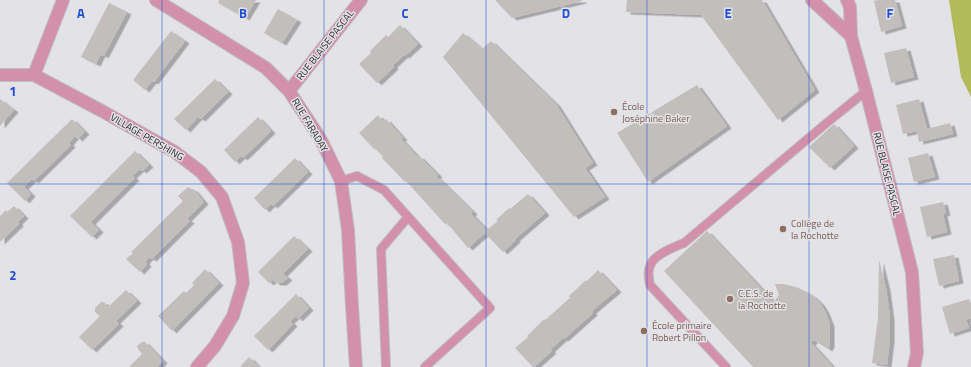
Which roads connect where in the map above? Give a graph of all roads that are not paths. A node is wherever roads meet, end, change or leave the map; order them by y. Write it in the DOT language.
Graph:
graph roads {
  1 [pos="63,0"];
  2 [pos="156,0"];
  3 [pos="361,0"];
  4 [pos="812,0"];
  5 [pos="847,0"];
  6 [pos="851,36"];
  7 [pos="0,75"];
  8 [pos="34,75"];
  9 [pos="289,91"];
  10 [pos="866,91"];
  11 [pos="341,180"];
  12 [pos="408,217"];
  13 [pos="197,367"];
  14 [pos="356,367"];
  15 [pos="386,367"];
  16 [pos="425,367"];
  17 [pos="726,367"];
  18 [pos="914,367"];
  1 -- 8 [label="street"];
  2 -- 9 [label="street, RUE FARADAY"];
  3 -- 9 [label="street, RUE BLAISE PASCAL"];
  4 -- 6 [label="street"];
  5 -- 6 [label="street, RUE BLAISE PASCAL"];
  6 -- 10 [label="street, RUE BLAISE PASCAL"];
  7 -- 8 [label="street, VILLAGE PERSHING"];
  8 -- 13 [label="street, VILLAGE PERSHING"];
  9 -- 11 [label="street, RUE FARADAY"];
  10 -- 17 [label="lane"];
  10 -- 18 [label="street, RUE BLAISE PASCAL"];
  11 -- 12 [label="lane"];
  11 -- 14 [label="street, RUE FARADAY"];
  12 -- 15 [label="lane"];
  12 -- 16 [label="lane"];
}
